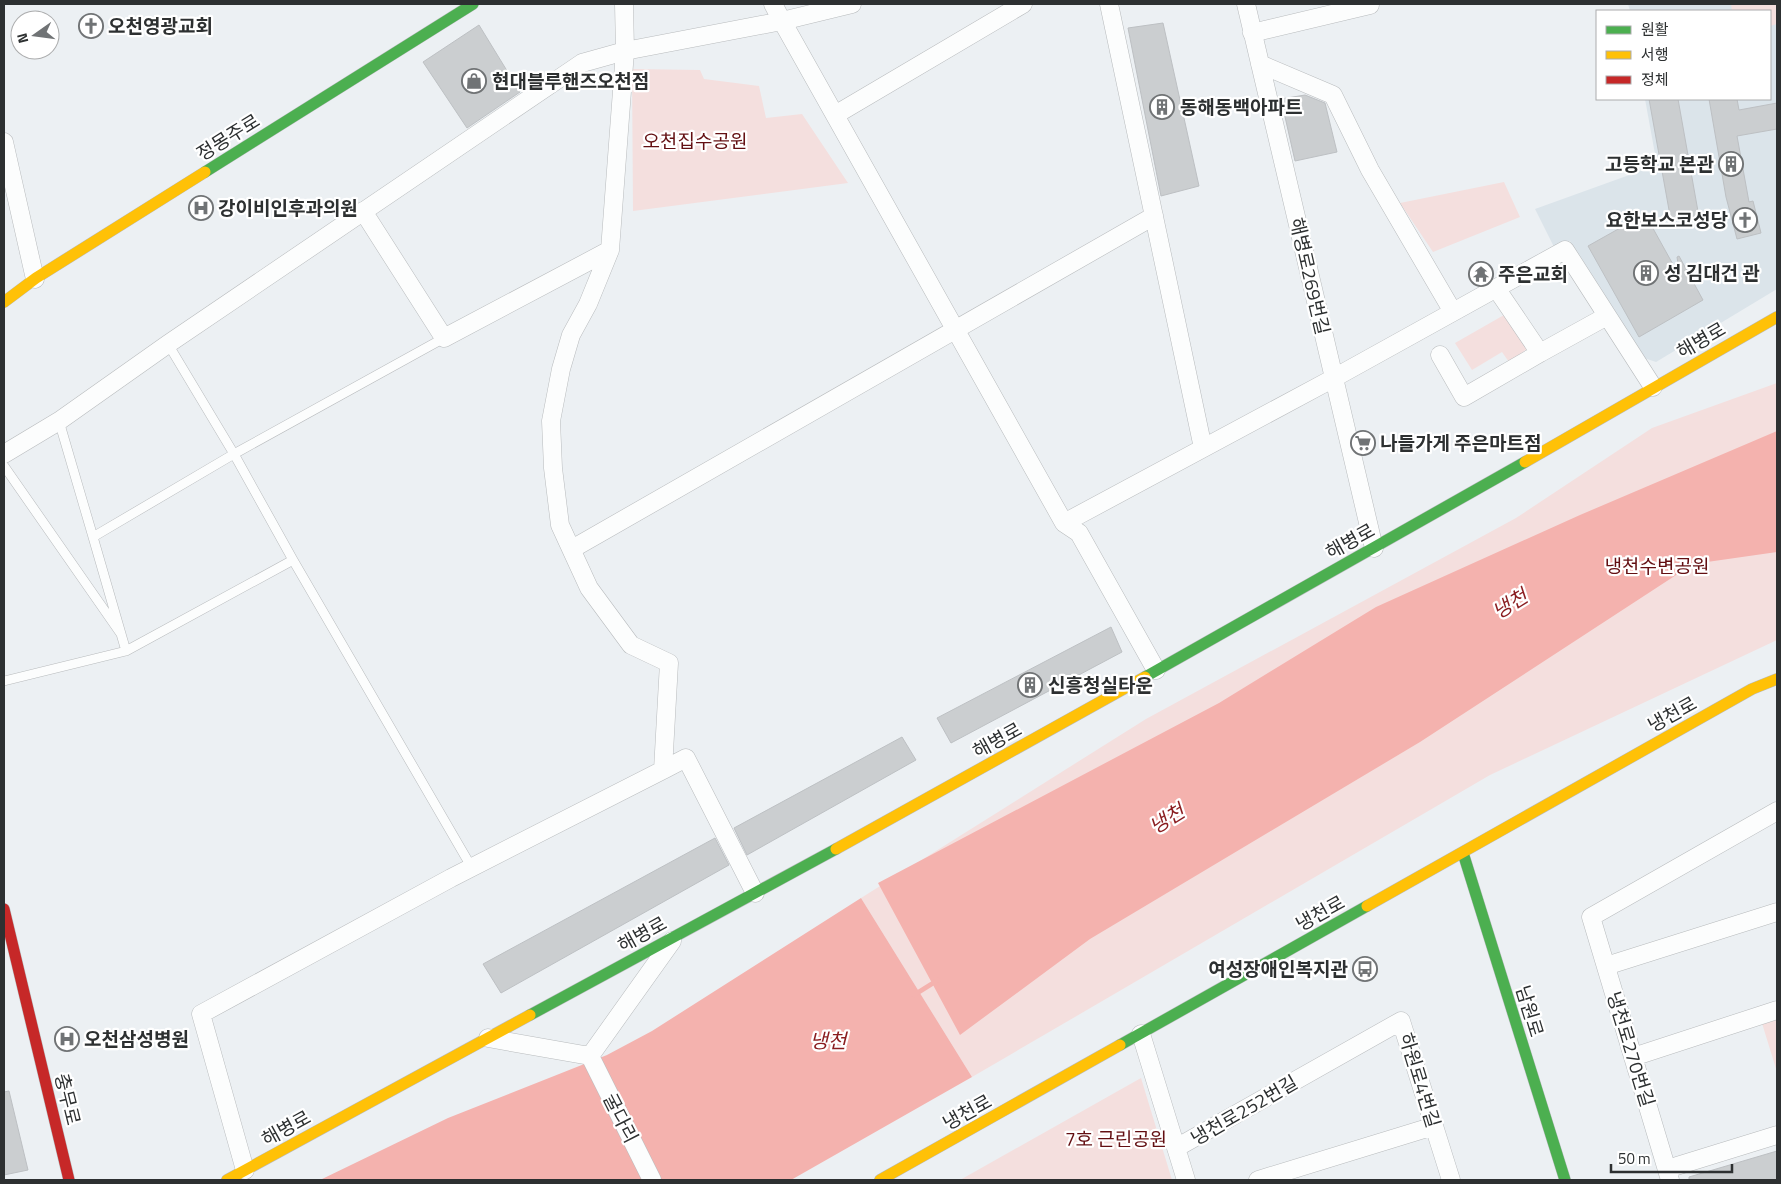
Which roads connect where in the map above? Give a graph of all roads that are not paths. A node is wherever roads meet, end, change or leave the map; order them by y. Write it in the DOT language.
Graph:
graph roads {
  1 [pos="473,4"];
  2 [pos="624,4"];
  3 [pos="773,4"];
  4 [pos="852,4"];
  5 [pos="1023,4"];
  6 [pos="1110,4"];
  7 [pos="1246,4"];
  8 [pos="1370,4"];
  9 [pos="782,20"];
  10 [pos="1252,33"];
  11 [pos="625,51"];
  12 [pos="1260,64"];
  13 [pos="835,115"];
  14 [pos="4,142"];
  15 [pos="363,211"];
  16 [pos="1154,216"];
  17 [pos="610,250"];
  18 [pos="35,279"];
  19 [pos="1496,288"];
  20 [pos="4,302"];
  21 [pos="1453,312"];
  22 [pos="1607,316"];
  23 [pos="1777,317"];
  24 [pos="955,329"];
  25 [pos="444,338"];
  26 [pos="168,344"];
  27 [pos="1540,353"];
  28 [pos="1440,355"];
  29 [pos="1334,378"];
  30 [pos="1654,388"];
  31 [pos="59,421"];
  32 [pos="1203,448"];
  33 [pos="4,454"];
  34 [pos="234,454"];
  35 [pos="4,466"];
  36 [pos="1064,523"];
  37 [pos="93,537"];
  38 [pos="1374,548"];
  39 [pos="572,549"];
  40 [pos="293,560"];
  41 [pos="122,634"];
  42 [pos="126,651"];
  43 [pos="1156,670"];
  44 [pos="1777,679"];
  45 [pos="4,682"];
  46 [pos="663,770"];
  47 [pos="1777,811"];
  48 [pos="1463,853"];
  49 [pos="472,868"];
  50 [pos="755,893"];
  51 [pos="4,909"];
  52 [pos="1777,912"];
  53 [pos="676,936"];
  54 [pos="1606,966"];
  55 [pos="1777,1010"];
  56 [pos="1142,1034"];
  57 [pos="488,1038"];
  58 [pos="1633,1057"];
  59 [pos="590,1058"];
  60 [pos="1312,1071"];
  61 [pos="1434,1126"];
  62 [pos="1777,1135"];
  63 [pos="1176,1148"];
  64 [pos="245,1170"];
  65 [pos="1669,1175"];
  66 [pos="69,1180"];
  67 [pos="227,1180"];
  68 [pos="652,1180"];
  69 [pos="880,1180"];
  70 [pos="1186,1180"];
  71 [pos="1258,1180"];
  72 [pos="1451,1180"];
  73 [pos="1564,1180"];
  1 -- 18 [label="main road, 정몽주로"];
  2 -- 11 [label="street"];
  3 -- 9 [label="street"];
  4 -- 9 [label="street"];
  5 -- 13 [label="street"];
  6 -- 16 [label="street"];
  7 -- 10 [label="street, 해병로269번길"];
  8 -- 10 [label="street"];
  9 -- 11 [label="street"];
  9 -- 13 [label="street"];
  10 -- 12 [label="street, 해병로269번길"];
  11 -- 15 [label="street"];
  11 -- 17 [label="street"];
  12 -- 21 [label="street"];
  12 -- 29 [label="street, 해병로269번길"];
  13 -- 24 [label="street"];
  14 -- 18 [label="street"];
  15 -- 25 [label="street"];
  15 -- 26 [label="street"];
  16 -- 24 [label="street"];
  16 -- 32 [label="street"];
  17 -- 25 [label="street"];
  17 -- 39 [label="street"];
  18 -- 20 [label="main road, 정몽주로"];
  19 -- 21 [label="street"];
  19 -- 22 [label="street"];
  19 -- 27 [label="street"];
  21 -- 29 [label="street"];
  22 -- 27 [label="street"];
  22 -- 30 [label="street"];
  23 -- 30 [label="main road, 해병로"];
  24 -- 36 [label="street"];
  24 -- 39 [label="street"];
  25 -- 34 [label="lane"];
  26 -- 31 [label="street"];
  26 -- 34 [label="lane"];
  27 -- 28 [label="street"];
  29 -- 32 [label="street"];
  29 -- 38 [label="street, 해병로269번길"];
  30 -- 38 [label="main road, 해병로"];
  31 -- 33 [label="street"];
  31 -- 37 [label="lane"];
  32 -- 36 [label="street"];
  34 -- 37 [label="lane"];
  34 -- 40 [label="lane"];
  35 -- 41 [label="lane"];
  36 -- 43 [label="street"];
  37 -- 41 [label="lane"];
  38 -- 43 [label="main road, 해병로"];
  39 -- 46 [label="street"];
  40 -- 42 [label="lane"];
  40 -- 49 [label="lane"];
  41 -- 42 [label="lane"];
  42 -- 45 [label="lane"];
  43 -- 50 [label="main road, 해병로"];
  44 -- 48 [label="main road, 냉천로"];
  46 -- 49 [label="street"];
  46 -- 50 [label="street"];
  47 -- 54 [label="street, 냉천로270번길"];
  48 -- 56 [label="main road, 냉천로"];
  48 -- 73 [label="main road, 남원로"];
  49 -- 64 [label="street"];
  50 -- 53 [label="main road, 해병로"];
  51 -- 66 [label="main road, 충무로"];
  52 -- 54 [label="street"];
  53 -- 57 [label="main road, 해병로"];
  53 -- 59 [label="street"];
  54 -- 58 [label="street, 냉천로270번길"];
  55 -- 58 [label="street"];
  56 -- 63 [label="street, 냉천로252번길"];
  56 -- 69 [label="main road, 냉천로"];
  57 -- 59 [label="street"];
  57 -- 64 [label="main road, 해병로"];
  58 -- 65 [label="street, 냉천로270번길"];
  59 -- 68 [label="street, 굴다리"];
  60 -- 61 [label="street, 하원로4번길"];
  60 -- 63 [label="street, 냉천로252번길"];
  61 -- 71 [label="street"];
  61 -- 72 [label="street, 하원로4번길"];
  62 -- 65 [label="street"];
  63 -- 70 [label="street, 냉천로252번길"];
  64 -- 67 [label="main road, 해병로"];
}
